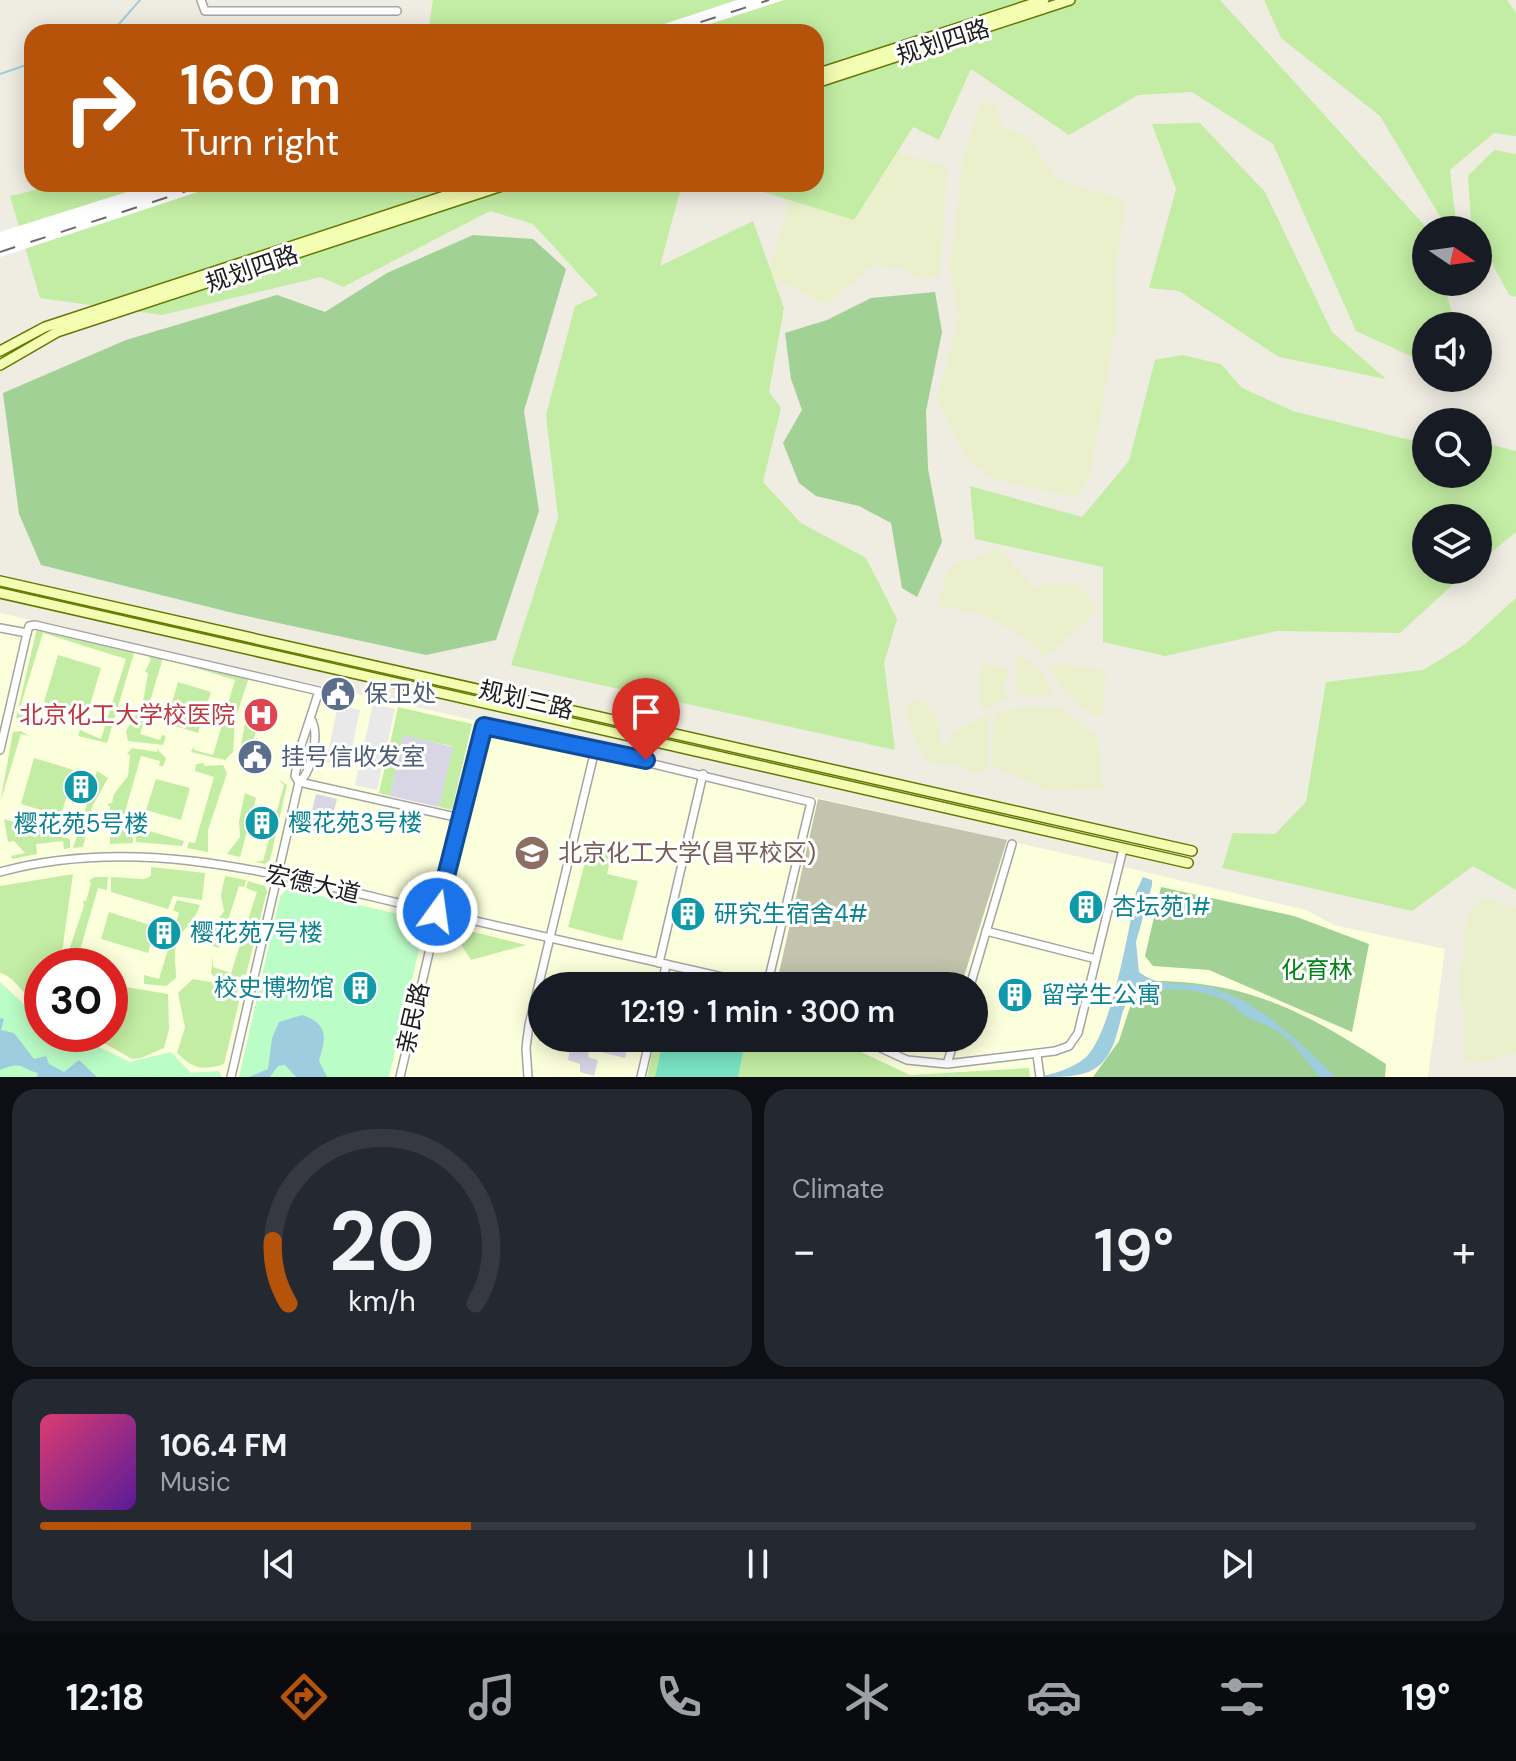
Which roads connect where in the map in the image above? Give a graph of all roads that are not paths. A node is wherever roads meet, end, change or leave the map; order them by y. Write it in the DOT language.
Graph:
graph roads {
  1 [pos="201,0"];
  2 [pos="1044,0"];
  3 [pos="1070,0"];
  4 [pos="397,11"];
  5 [pos="824,71"];
  6 [pos="824,80"];
  7 [pos="457,192"];
  8 [pos="484,192"];
  9 [pos="0,351"];
  10 [pos="0,365"];
  11 [pos="0,581"];
  12 [pos="0,593"];
  13 [pos="0,628"];
  14 [pos="27,633"];
  15 [pos="601,723"];
  16 [pos="0,750"];
  17 [pos="595,750"];
  18 [pos="703,774"];
  19 [pos="299,782"];
  20 [pos="460,818"];
  21 [pos="1012,844"];
  22 [pos="1123,849"];
  23 [pos="1192,851"];
  24 [pos="1188,863"];
  25 [pos="0,872"];
  26 [pos="277,876"];
  27 [pos="437,912"];
  28 [pos="986,931"];
  29 [pos="549,938"];
  30 [pos="1096,959"];
  31 [pos="662,964"];
  32 [pos="662,972"];
  33 [pos="699,972"];
  34 [pos="768,972"];
  35 [pos="974,972"];
  36 [pos="647,1052"];
  37 [pos="890,1052"];
  38 [pos="951,1052"];
  39 [pos="1037,1055"];
  40 [pos="947,1064"];
  41 [pos="1040,1073"];
  42 [pos="231,1077"];
  43 [pos="400,1077"];
  44 [pos="528,1077"];
  45 [pos="641,1077"];
  1 -- 4 [label="street"];
  2 -- 5 [label="main road, 规划四路"];
  3 -- 6 [label="main road, 规划四路"];
  7 -- 9 [label="main road, 规划四路"];
  8 -- 10 [label="main road, 规划四路"];
  11 -- 15 [label="main road, 规划三路"];
  12 -- 15 [label="main road, 规划三路"];
  13 -- 14 [label="street"];
  14 -- 16 [label="street"];
  14 -- 19 [label="street"];
  15 -- 22 [label="main road, 规划三路"];
  15 -- 23 [label="main road, 规划三路"];
  17 -- 18 [label="street"];
  17 -- 20 [label="street, 亲民路"];
  17 -- 29 [label="street"];
  18 -- 31 [label="street"];
  18 -- 34 [label="street"];
  19 -- 20 [label="street"];
  19 -- 26 [label="street"];
  20 -- 27 [label="street, 亲民路"];
  21 -- 28 [label="street"];
  22 -- 24 [label="main road, 规划三路"];
  22 -- 30 [label="street"];
  25 -- 26 [label="street, 宏德大道"];
  26 -- 27 [label="street, 宏德大道"];
  26 -- 42 [label="street"];
  27 -- 29 [label="street, 宏德大道"];
  27 -- 43 [label="street, 亲民路"];
  28 -- 30 [label="street"];
  28 -- 35 [label="street"];
  29 -- 31 [label="street, 宏德大道"];
  29 -- 44 [label="street"];
  30 -- 39 [label="street"];
  31 -- 32 [label="street"];
  31 -- 33 [label="street, 宏德大道"];
  36 -- 45 [label="street"];
  37 -- 40 [label="street"];
  38 -- 40 [label="street"];
  39 -- 40 [label="street"];
  39 -- 41 [label="street"];
}
